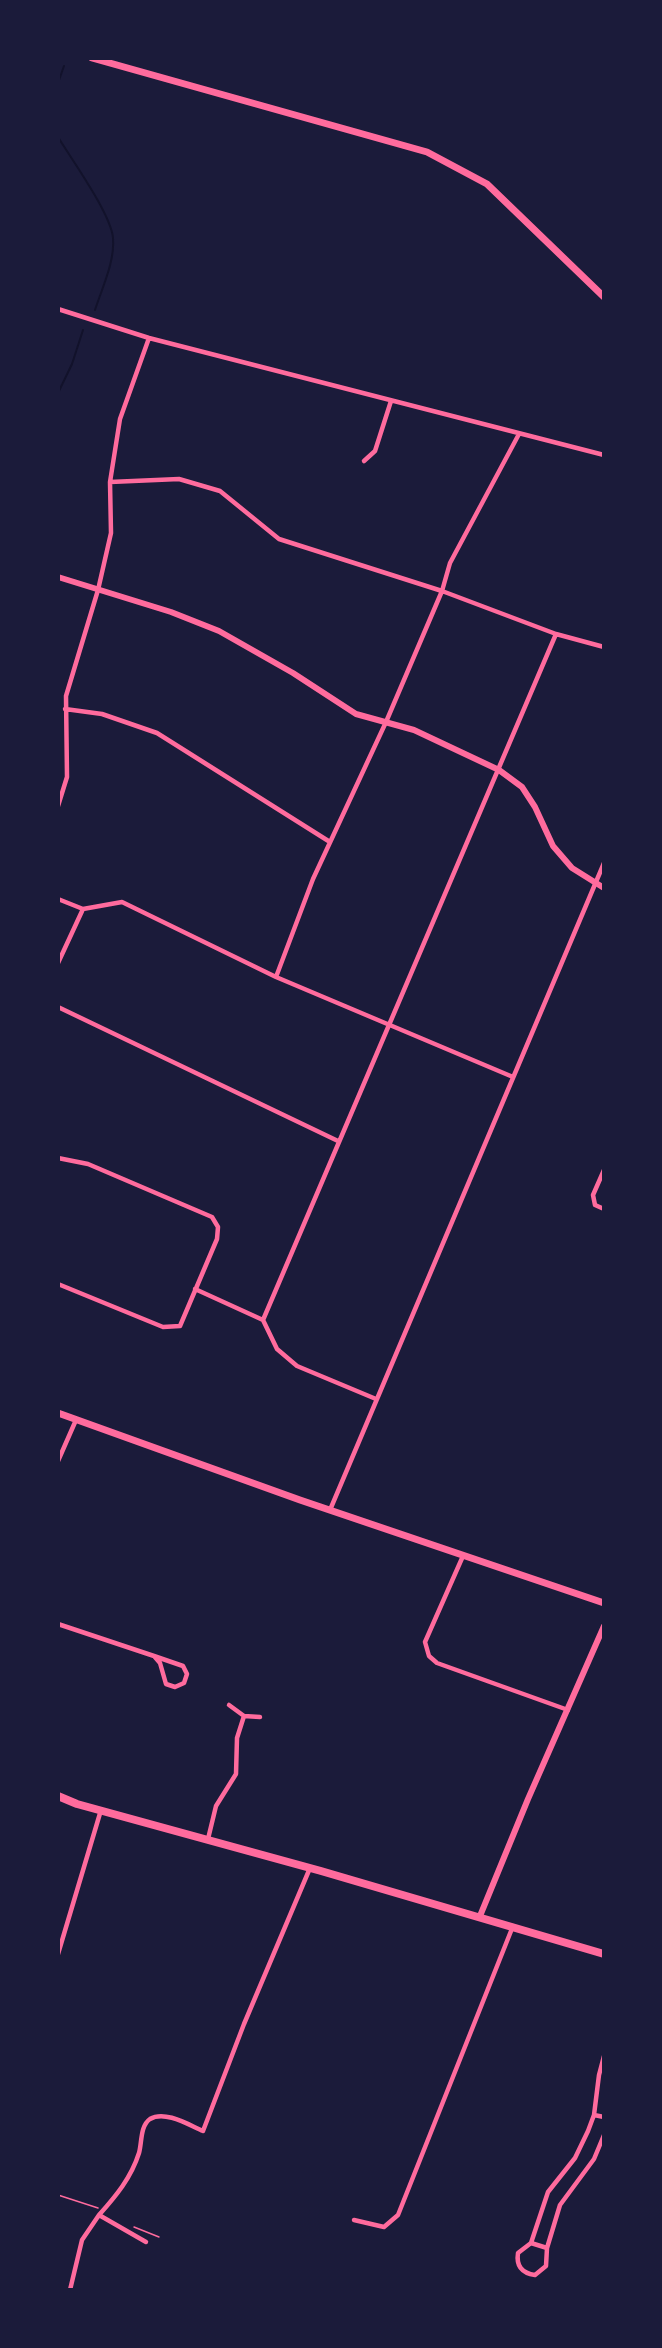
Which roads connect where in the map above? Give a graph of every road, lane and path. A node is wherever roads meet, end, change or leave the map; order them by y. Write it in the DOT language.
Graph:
graph roads {
  1 [pos="92,58"];
  2 [pos="603,297"];
  3 [pos="58,309"];
  4 [pos="149,338"];
  5 [pos="391,401"];
  6 [pos="519,434"];
  7 [pos="603,455"];
  8 [pos="364,461"];
  9 [pos="110,482"];
  10 [pos="58,577"];
  11 [pos="98,590"];
  12 [pos="442,591"];
  13 [pos="556,634"];
  14 [pos="603,647"];
  15 [pos="65,709"];
  16 [pos="386,722"];
  17 [pos="499,770"];
  18 [pos="58,806"];
  19 [pos="330,842"];
  20 [pos="603,863"];
  21 [pos="595,884"];
  22 [pos="603,888"];
  23 [pos="58,898"];
  24 [pos="83,909"];
  25 [pos="58,963"];
  26 [pos="276,977"];
  27 [pos="58,1007"];
  28 [pos="389,1024"];
  29 [pos="513,1077"];
  30 [pos="338,1141"];
  31 [pos="58,1158"];
  32 [pos="603,1170"];
  33 [pos="603,1209"];
  34 [pos="58,1284"];
  35 [pos="195,1289"];
  36 [pos="263,1320"];
  37 [pos="376,1399"];
  38 [pos="58,1413"];
  39 [pos="76,1420"];
  40 [pos="58,1461"];
  41 [pos="330,1510"];
  42 [pos="463,1556"];
  43 [pos="603,1603"];
  44 [pos="58,1624"];
  45 [pos="603,1626"];
  46 [pos="154,1656"];
  47 [pos="229,1705"];
  48 [pos="568,1710"];
  49 [pos="244,1716"];
  50 [pos="260,1717"];
  51 [pos="62,1797"];
  52 [pos="101,1809"];
  53 [pos="208,1839"];
  54 [pos="310,1868"];
  55 [pos="480,1916"];
  56 [pos="513,1926"];
  57 [pos="58,1954"];
  58 [pos="603,1954"];
  59 [pos="603,2056"];
  60 [pos="594,2115"];
  61 [pos="603,2117"];
  62 [pos="603,2135"];
  63 [pos="567,2170"];
  64 [pos="578,2180"];
  65 [pos="99,2215"];
  66 [pos="354,2220"];
  67 [pos="146,2242"];
  68 [pos="531,2243"];
  69 [pos="547,2248"];
  70 [pos="70,2289"];
  1 -- 2 [label="main road"];
  3 -- 4 [label="street"];
  4 -- 5 [label="street"];
  4 -- 9 [label="street"];
  5 -- 6 [label="street"];
  5 -- 8 [label="street"];
  6 -- 7 [label="street"];
  6 -- 12 [label="street"];
  9 -- 11 [label="street"];
  9 -- 12 [label="street"];
  10 -- 11 [label="street"];
  11 -- 15 [label="street"];
  11 -- 16 [label="street"];
  12 -- 13 [label="street"];
  12 -- 16 [label="street"];
  13 -- 14 [label="street"];
  13 -- 17 [label="street"];
  15 -- 18 [label="street"];
  15 -- 19 [label="street"];
  16 -- 17 [label="street"];
  16 -- 19 [label="street"];
  17 -- 21 [label="street"];
  17 -- 28 [label="street"];
  19 -- 26 [label="street"];
  20 -- 21 [label="street"];
  21 -- 22 [label="street"];
  21 -- 29 [label="street"];
  23 -- 24 [label="street"];
  24 -- 25 [label="street"];
  24 -- 26 [label="street"];
  26 -- 28 [label="street"];
  27 -- 30 [label="street"];
  28 -- 29 [label="street"];
  28 -- 30 [label="street"];
  29 -- 37 [label="street"];
  30 -- 36 [label="street"];
  31 -- 35 [label="street"];
  32 -- 33 [label="street"];
  34 -- 35 [label="street"];
  35 -- 36 [label="street"];
  36 -- 37 [label="street"];
  37 -- 41 [label="street"];
  38 -- 39 [label="main road"];
  39 -- 40 [label="street"];
  39 -- 41 [label="main road"];
  41 -- 42 [label="main road"];
  42 -- 43 [label="main road"];
  42 -- 48 [label="street"];
  44 -- 46 [label="street"];
  45 -- 48 [label="street"];
  46 -- 46 [label="street"];
  47 -- 49 [label="street"];
  48 -- 55 [label="street"];
  49 -- 50 [label="street"];
  49 -- 53 [label="street"];
  51 -- 52 [label="main road"];
  52 -- 53 [label="main road"];
  52 -- 57 [label="street"];
  53 -- 54 [label="main road"];
  54 -- 55 [label="main road"];
  54 -- 65 [label="street"];
  55 -- 56 [label="main road"];
  56 -- 58 [label="main road"];
  56 -- 66 [label="street"];
  59 -- 60 [label="street"];
  60 -- 61 [label="street"];
  60 -- 63 [label="street"];
  62 -- 64 [label="street"];
  63 -- 64 [label="street"];
  63 -- 68 [label="street"];
  64 -- 69 [label="street"];
  65 -- 67 [label="street"];
  65 -- 70 [label="street"];
  68 -- 69 [label="street"];
  68 -- 69 [label="street"];
}
